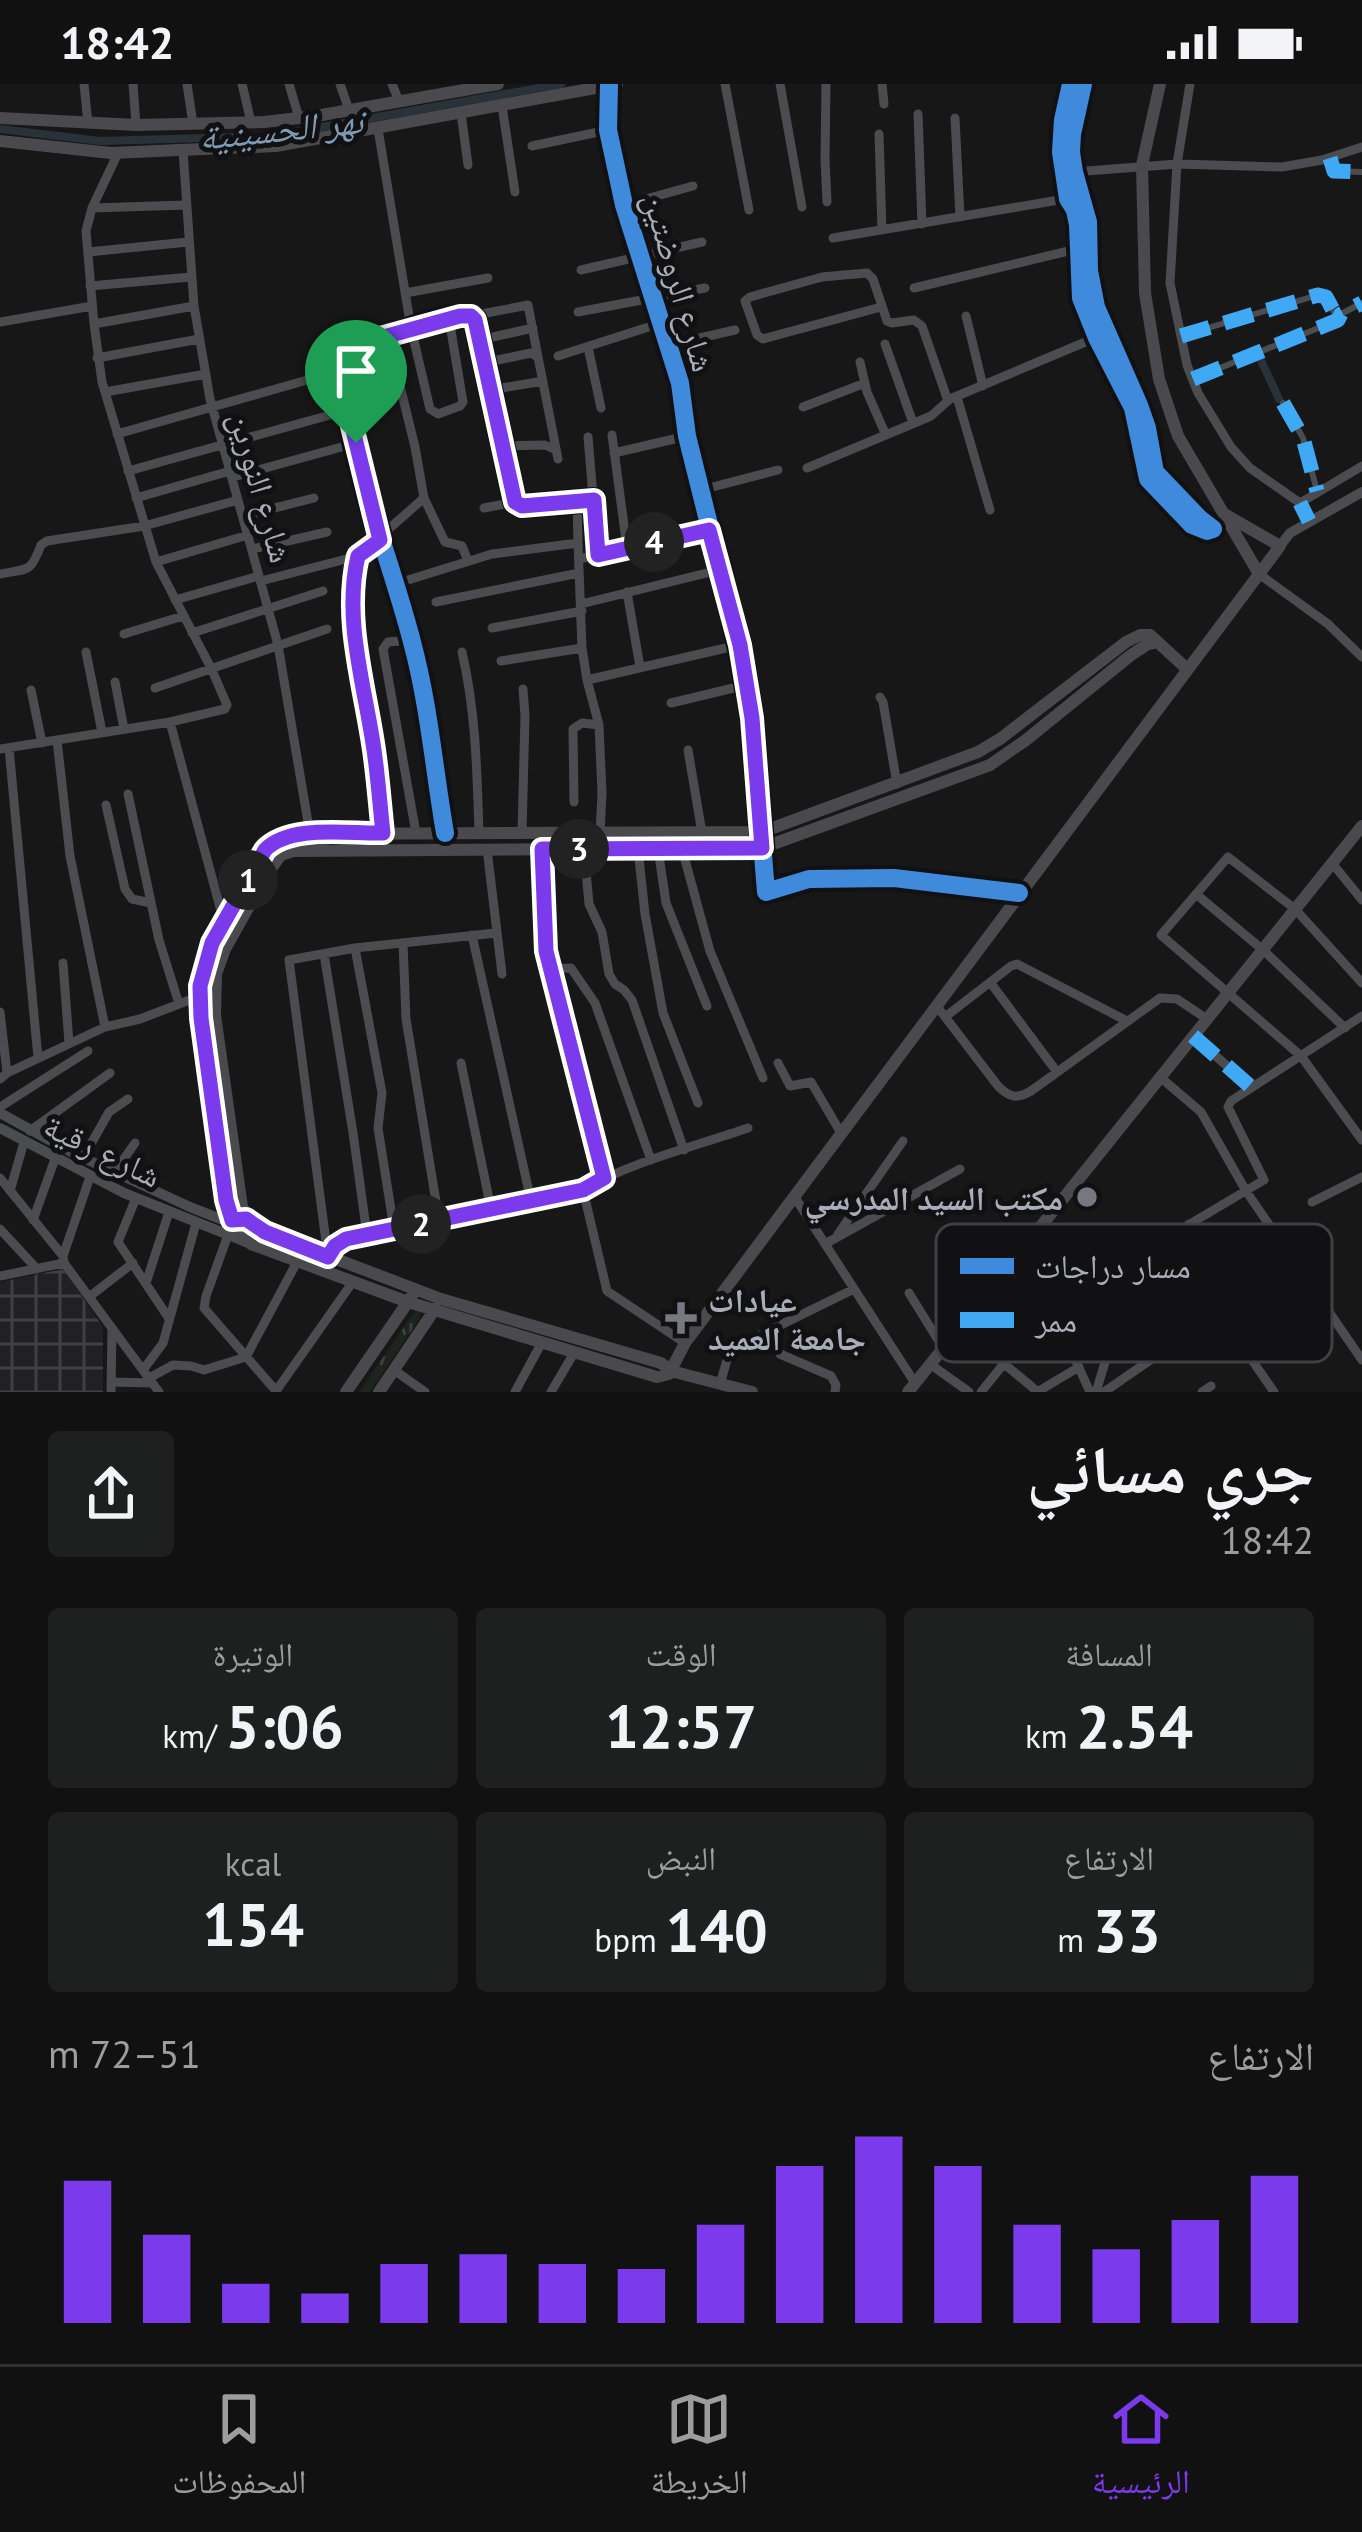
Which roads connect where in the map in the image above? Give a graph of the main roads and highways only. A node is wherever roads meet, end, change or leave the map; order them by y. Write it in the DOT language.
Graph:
graph roads {
  1 [pos="1160,84"];
  2 [pos="491,85"];
  3 [pos="613,85"];
  4 [pos="432,89"];
  5 [pos="0,118"];
  6 [pos="0,141"];
  7 [pos="1226,515"];
  8 [pos="1259,574"];
  9 [pos="1159,642"];
  10 [pos="1186,668"];
  11 [pos="1362,826"];
  12 [pos="241,1216"];
  13 [pos="1042,1224"];
  14 [pos="412,1296"];
  15 [pos="438,1305"];
  16 [pos="936,1357"];
  17 [pos="671,1371"];
  18 [pos="911,1388"];
  19 [pos="346,1392"];
  20 [pos="379,1392"];
  21 [pos="752,1392"];
  1 -- 7 [label="main road"];
  2 -- 4 [label="main road"];
  3 -- 6 [label="main road"];
  4 -- 5 [label="main road"];
  7 -- 8 [label="main road"];
  7 -- 8 [label="main road"];
  8 -- 10 [label="main road"];
  9 -- 10 [label="main road"];
  9 -- 12 [label="main road"];
  9 -- 12 [label="main road"];
  10 -- 17 [label="main road"];
  11 -- 13 [label="main road"];
  12 -- 14 [label="main road"];
  12 -- 14 [label="main road"];
  14 -- 15 [label="main road"];
  14 -- 19 [label="main road"];
  15 -- 17 [label="main road"];
  15 -- 17 [label="main road"];
  15 -- 20 [label="main road"];
  16 -- 18 [label="main road"];
  17 -- 21 [label="main road"];
}
